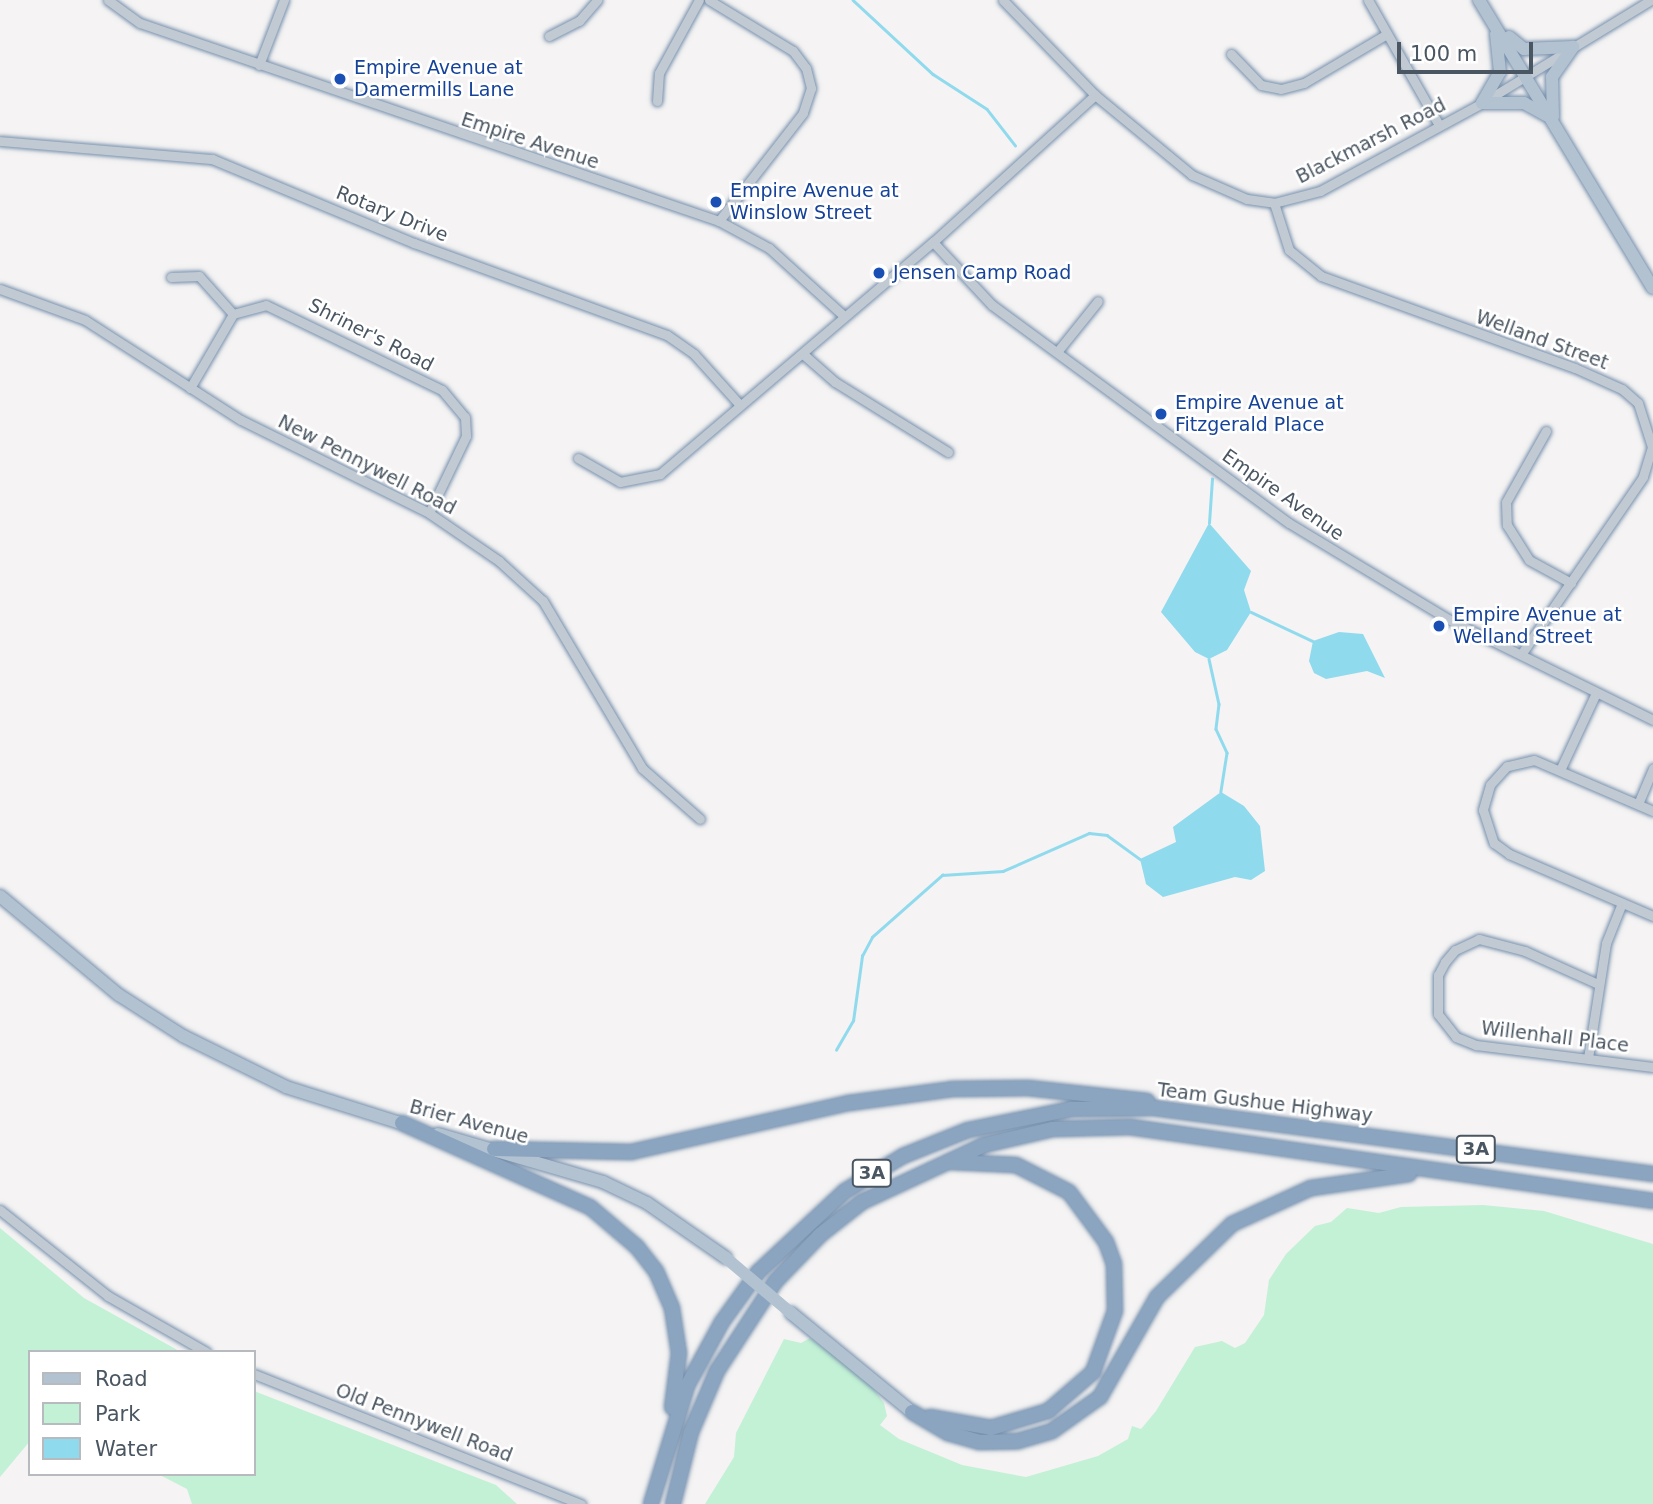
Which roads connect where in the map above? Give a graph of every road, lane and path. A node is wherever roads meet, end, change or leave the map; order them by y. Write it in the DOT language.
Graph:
graph roads {
  1 [pos="108,0"];
  2 [pos="284,0"];
  3 [pos="597,0"];
  4 [pos="699,0"];
  5 [pos="709,0"];
  6 [pos="1003,0"];
  7 [pos="1368,0"];
  8 [pos="1479,0"];
  9 [pos="1651,0"];
  10 [pos="1491,17"];
  11 [pos="1387,34"];
  12 [pos="549,36"];
  13 [pos="1573,47"];
  14 [pos="1231,54"];
  15 [pos="259,65"];
  16 [pos="1527,76"];
  17 [pos="1095,95"];
  18 [pos="657,101"];
  19 [pos="1482,103"];
  20 [pos="1554,124"];
  21 [pos="1439,125"];
  22 [pos="0,141"];
  23 [pos="1274,203"];
  24 [pos="719,221"];
  25 [pos="933,242"];
  26 [pos="171,277"];
  27 [pos="1653,288"];
  28 [pos="0,289"];
  29 [pos="1098,300"];
  30 [pos="233,314"];
  31 [pos="844,316"];
  32 [pos="1057,352"];
  33 [pos="803,354"];
  34 [pos="190,388"];
  35 [pos="739,404"];
  36 [pos="1546,430"];
  37 [pos="948,452"];
  38 [pos="578,458"];
  39 [pos="429,513"];
  40 [pos="1571,583"];
  41 [pos="1521,653"];
  42 [pos="1595,693"];
  43 [pos="1653,720"];
  44 [pos="1561,768"];
  45 [pos="1653,768"];
  46 [pos="1638,804"];
  47 [pos="1653,811"];
  48 [pos="700,819"];
  49 [pos="0,896"];
  50 [pos="1622,903"];
  51 [pos="1653,916"];
  52 [pos="1598,984"];
  53 [pos="1588,1058"];
  54 [pos="1653,1066"];
  55 [pos="1214,1113"];
  56 [pos="402,1124"];
  57 [pos="494,1149"];
  58 [pos="926,1168"];
  59 [pos="1450,1174"];
  60 [pos="1653,1174"];
  61 [pos="1653,1201"];
  62 [pos="0,1210"];
  63 [pos="202,1350"];
  64 [pos="256,1375"];
  65 [pos="912,1412"];
  66 [pos="664,1450"];
  67 [pos="581,1504"];
  68 [pos="651,1504"];
  69 [pos="673,1504"];
  1 -- 15 [label="street, Empire Avenue"];
  2 -- 15 [label="street"];
  3 -- 12 [label="street"];
  4 -- 18 [label="street"];
  5 -- 24 [label="street"];
  6 -- 17 [label="street, Blackmarsh Road"];
  7 -- 11 [label="street"];
  8 -- 10 [label="main road"];
  9 -- 13 [label="street, Blackmarsh Road"];
  10 -- 13 [label="main road"];
  10 -- 16 [label="main road"];
  10 -- 19 [label="main road"];
  11 -- 14 [label="street"];
  11 -- 21 [label="street"];
  13 -- 16 [label="street, Blackmarsh Road"];
  13 -- 20 [label="main road"];
  15 -- 24 [label="street, Empire Avenue"];
  16 -- 19 [label="street, Blackmarsh Road"];
  16 -- 20 [label="main road"];
  17 -- 23 [label="street, Blackmarsh Road"];
  17 -- 25 [label="street"];
  19 -- 20 [label="main road"];
  19 -- 21 [label="street, Blackmarsh Road"];
  20 -- 27 [label="main road"];
  21 -- 23 [label="street, Blackmarsh Road"];
  22 -- 35 [label="street, Rotary Drive"];
  23 -- 40 [label="street, Welland Street"];
  24 -- 31 [label="street, Empire Avenue"];
  25 -- 31 [label="street"];
  25 -- 32 [label="street, Empire Avenue"];
  26 -- 30 [label="street"];
  28 -- 34 [label="street, New Pennywell Road"];
  29 -- 32 [label="street"];
  30 -- 34 [label="street"];
  30 -- 39 [label="street, Shriner's Road"];
  31 -- 33 [label="street"];
  32 -- 41 [label="street, Empire Avenue"];
  33 -- 35 [label="street"];
  33 -- 37 [label="street"];
  34 -- 39 [label="street, New Pennywell Road"];
  35 -- 38 [label="street"];
  36 -- 40 [label="street"];
  39 -- 48 [label="street, New Pennywell Road"];
  40 -- 41 [label="street, Welland Street"];
  41 -- 42 [label="street, Empire Avenue"];
  42 -- 43 [label="street, Empire Avenue"];
  42 -- 44 [label="street"];
  44 -- 46 [label="street"];
  44 -- 50 [label="street"];
  45 -- 46 [label="street"];
  46 -- 47 [label="street"];
  49 -- 56 [label="main road, Brier Avenue"];
  50 -- 51 [label="street"];
  50 -- 52 [label="street"];
  52 -- 53 [label="street"];
  52 -- 53 [label="street, Willenhall Place"];
  53 -- 54 [label="street, Willenhall Place"];
  55 -- 57 [label="highway"];
  55 -- 60 [label="highway, Team Gushue Highway / 3A"];
  55 -- 66 [label="highway, Team Gushue Highway / 3A"];
  56 -- 57 [label="main road, Brier Avenue"];
  56 -- 66 [label="highway"];
  57 -- 65 [label="main road, Brier Avenue, bridge"];
  58 -- 59 [label="highway, Team Gushue Highway / 3A"];
  58 -- 65 [label="highway"];
  58 -- 69 [label="highway, Team Gushue Highway / 3A"];
  59 -- 61 [label="highway, Team Gushue Highway / 3A"];
  59 -- 65 [label="highway"];
  62 -- 63 [label="street"];
  64 -- 67 [label="street, Old Pennywell Road"];
  66 -- 68 [label="highway, Team Gushue Highway / 3A"];
}
